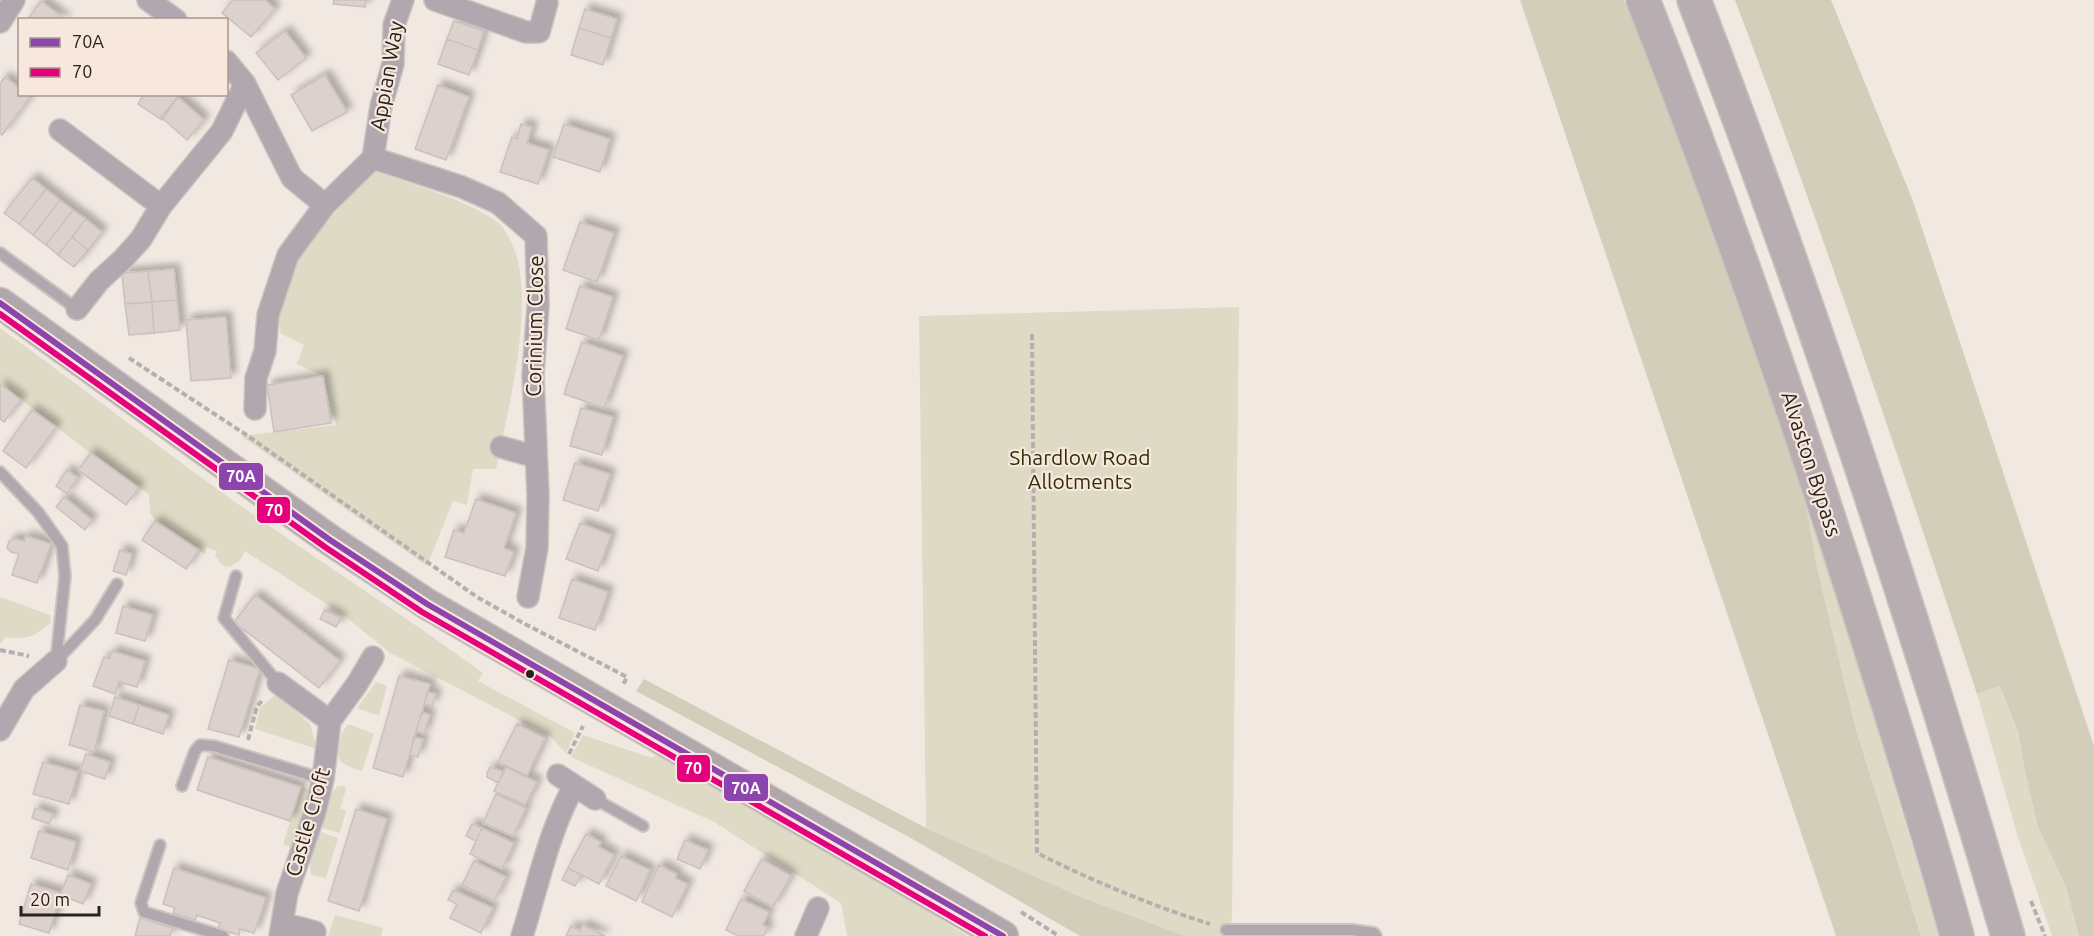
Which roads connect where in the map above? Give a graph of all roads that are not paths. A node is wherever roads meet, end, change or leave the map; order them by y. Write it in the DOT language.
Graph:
graph roads {
  1 [pos="14,0"];
  2 [pos="147,0"];
  3 [pos="403,0"];
  4 [pos="435,0"];
  5 [pos="1643,0"];
  6 [pos="1694,0"];
  7 [pos="548,3"];
  8 [pos="173,18"];
  9 [pos="0,22"];
  10 [pos="228,63"];
  11 [pos="245,84"];
  12 [pos="60,130"];
  13 [pos="373,158"];
  14 [pos="326,205"];
  15 [pos="161,206"];
  16 [pos="0,253"];
  17 [pos="0,303"];
  18 [pos="77,309"];
  19 [pos="255,409"];
  20 [pos="501,447"];
  21 [pos="536,457"];
  22 [pos="0,472"];
  23 [pos="236,576"];
  24 [pos="117,584"];
  25 [pos="528,597"];
  26 [pos="373,657"];
  27 [pos="57,661"];
  28 [pos="278,683"];
  29 [pos="330,721"];
  30 [pos="0,730"];
  31 [pos="322,779"];
  32 [pos="182,786"];
  33 [pos="595,799"];
  34 [pos="644,826"];
  35 [pos="160,845"];
  36 [pos="818,908"];
  37 [pos="281,929"];
  38 [pos="1226,930"];
  39 [pos="315,932"];
  40 [pos="809,935"];
  41 [pos="223,936"];
  42 [pos="522,936"];
  43 [pos="1003,936"];
  44 [pos="1376,936"];
  45 [pos="1957,936"];
  46 [pos="2008,936"];
  1 -- 9 [label="street"];
  2 -- 8 [label="street"];
  3 -- 13 [label="street, Appian Way"];
  4 -- 7 [label="street"];
  5 -- 45 [label="highway, Alvaston Bypass"];
  6 -- 46 [label="highway"];
  10 -- 11 [label="street"];
  11 -- 14 [label="street"];
  11 -- 15 [label="street"];
  12 -- 15 [label="street"];
  13 -- 14 [label="street, Appian Way"];
  13 -- 21 [label="street, Corinium Close"];
  14 -- 19 [label="street, Appian Way"];
  15 -- 18 [label="street"];
  16 -- 18 [label="lane"];
  17 -- 43 [label="street"];
  20 -- 21 [label="street"];
  21 -- 25 [label="street, Corinium Close"];
  22 -- 27 [label="lane"];
  23 -- 28 [label="lane"];
  24 -- 27 [label="lane"];
  26 -- 29 [label="street, Castle Croft"];
  27 -- 30 [label="street"];
  28 -- 29 [label="street"];
  29 -- 31 [label="street, Castle Croft"];
  31 -- 32 [label="lane"];
  31 -- 37 [label="street, Castle Croft"];
  33 -- 34 [label="lane"];
  33 -- 42 [label="street"];
  35 -- 41 [label="lane"];
  36 -- 40 [label="street"];
  37 -- 39 [label="street, Castle Croft"];
  38 -- 44 [label="lane"];
}
